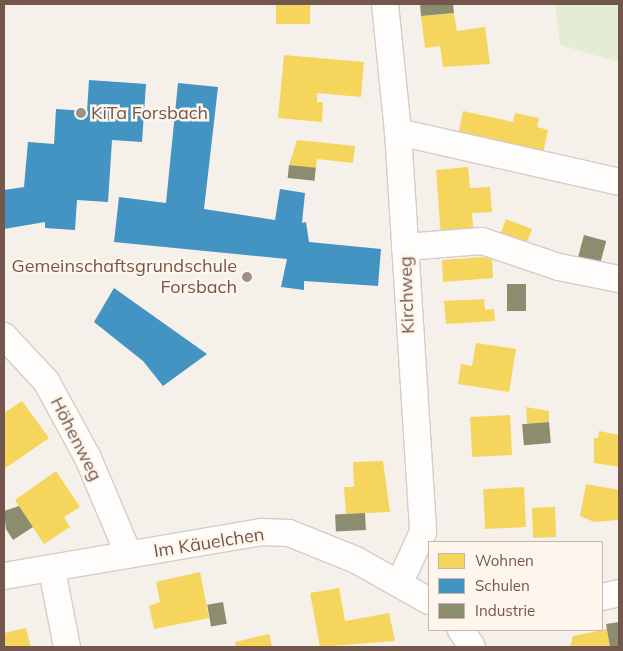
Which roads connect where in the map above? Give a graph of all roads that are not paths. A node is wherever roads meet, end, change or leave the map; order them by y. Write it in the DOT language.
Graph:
graph roads {
  1 [pos="385,4"];
  2 [pos="398,132"];
  3 [pos="619,182"];
  4 [pos="405,248"];
  5 [pos="619,279"];
  6 [pos="4,336"];
  7 [pos="129,555"];
  8 [pos="52,570"];
  9 [pos="4,576"];
  10 [pos="400,582"];
  11 [pos="619,593"];
  12 [pos="603,597"];
  13 [pos="428,600"];
  14 [pos="67,647"];
  1 -- 2 [label="street, Kirchweg"];
  2 -- 3 [label="street"];
  2 -- 4 [label="street, Kirchweg"];
  4 -- 5 [label="street"];
  4 -- 10 [label="street, Kirchweg"];
  6 -- 7 [label="street, Höhenweg"];
  7 -- 8 [label="street, Im Käuelchen"];
  7 -- 10 [label="street, Im Käuelchen"];
  8 -- 9 [label="street, Im Käuelchen"];
  8 -- 14 [label="street"];
  10 -- 13 [label="street, Im Käuelchen"];
  11 -- 12 [label="street"];
}
